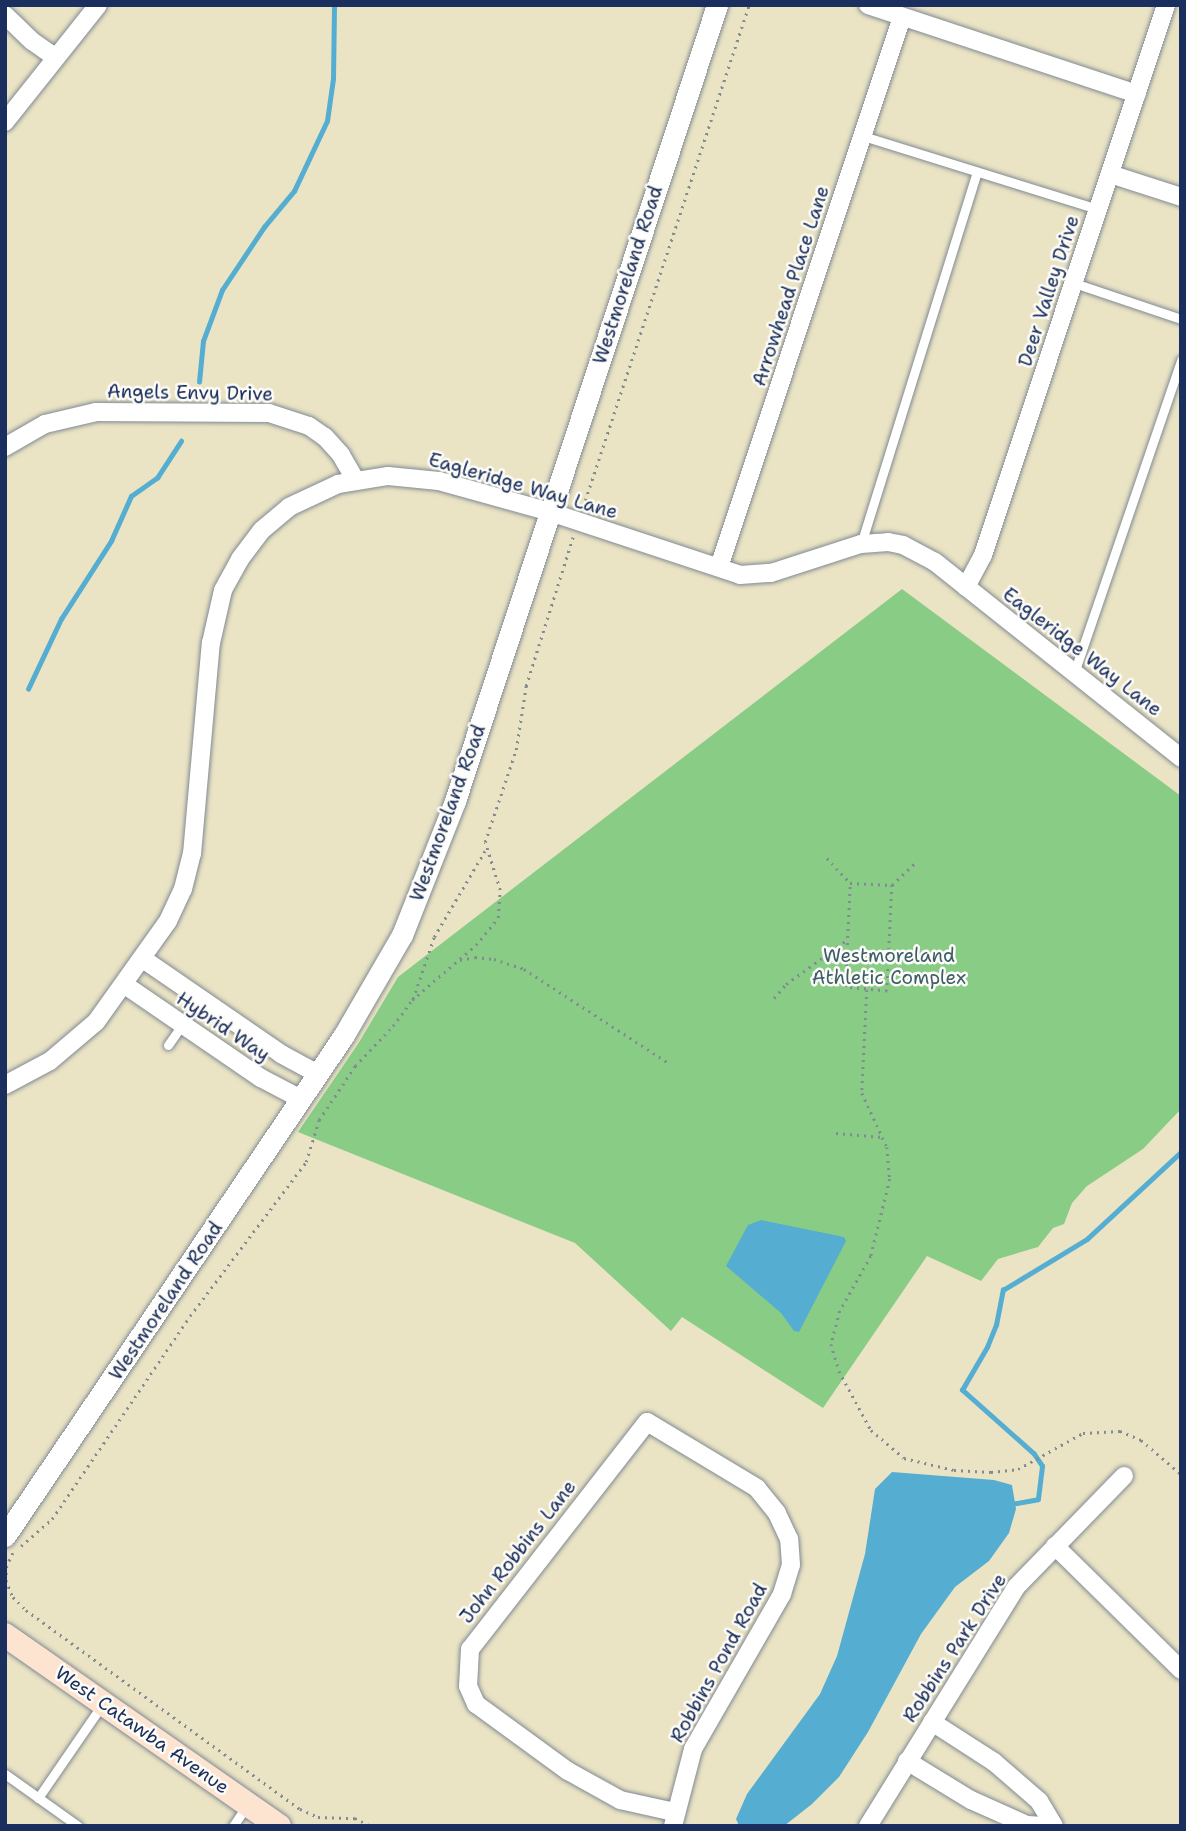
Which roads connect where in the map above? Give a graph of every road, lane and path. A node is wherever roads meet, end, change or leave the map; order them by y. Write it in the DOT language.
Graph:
graph roads {
  1 [pos="98,5"];
  2 [pos="717,5"];
  3 [pos="868,5"];
  4 [pos="1164,10"];
  5 [pos="5,15"];
  6 [pos="902,17"];
  7 [pos="1181,20"];
  8 [pos="55,57"];
  9 [pos="1137,94"];
  10 [pos="5,122"];
  11 [pos="863,136"];
  12 [pos="977,172"];
  13 [pos="1111,174"];
  14 [pos="1181,197"];
  15 [pos="1099,209"];
  16 [pos="1074,283"];
  17 [pos="1181,319"];
  18 [pos="1181,360"];
  19 [pos="5,447"];
  20 [pos="355,479"];
  21 [pos="550,512"];
  22 [pos="861,544"];
  23 [pos="719,567"];
  24 [pos="966,587"];
  25 [pos="1074,673"];
  26 [pos="1181,758"];
  27 [pos="486,849"];
  28 [pos="827,858"];
  29 [pos="917,861"];
  30 [pos="850,883"];
  31 [pos="892,884"];
  32 [pos="847,940"];
  33 [pos="846,955"];
  34 [pos="888,956"];
  35 [pos="143,959"];
  36 [pos="457,961"];
  37 [pos="125,985"];
  38 [pos="867,990"];
  39 [pos="774,998"];
  40 [pos="201,999"];
  41 [pos="412,1000"];
  42 [pos="183,1025"];
  43 [pos="168,1045"];
  44 [pos="669,1063"];
  45 [pos="318,1074"];
  46 [pos="5,1085"];
  47 [pos="301,1099"];
  48 [pos="836,1133"];
  49 [pos="883,1137"];
  50 [pos="647,1422"];
  51 [pos="1181,1474"];
  52 [pos="1124,1476"];
  53 [pos="5,1536"];
  54 [pos="1055,1546"];
  55 [pos="5,1635"];
  56 [pos="1181,1670"];
  57 [pos="103,1703"];
  58 [pos="932,1721"];
  59 [pos="907,1761"];
  60 [pos="5,1774"];
  61 [pos="38,1798"];
  62 [pos="248,1805"];
  63 [pos="674,1819"];
  64 [pos="78,1826"];
  65 [pos="233,1826"];
  66 [pos="279,1826"];
  67 [pos="867,1826"];
  68 [pos="1044,1826"];
  69 [pos="1054,1826"];
  1 -- 8 [label="street"];
  2 -- 21 [label="street, Westmoreland Road"];
  3 -- 6 [label="street"];
  4 -- 7 [label="street"];
  4 -- 9 [label="street, Deer Valley Drive"];
  5 -- 8 [label="street"];
  6 -- 9 [label="street"];
  6 -- 11 [label="street, Arrowhead Place Lane"];
  8 -- 10 [label="street"];
  9 -- 13 [label="street, Deer Valley Drive"];
  11 -- 12 [label="lane"];
  11 -- 23 [label="street, Arrowhead Place Lane"];
  12 -- 15 [label="lane"];
  12 -- 22 [label="lane"];
  13 -- 14 [label="street"];
  13 -- 15 [label="street, Deer Valley Drive"];
  15 -- 16 [label="street, Deer Valley Drive"];
  16 -- 17 [label="lane"];
  16 -- 24 [label="street, Deer Valley Drive"];
  18 -- 25 [label="lane"];
  19 -- 20 [label="street, Angels Envy Drive"];
  20 -- 21 [label="street, Eagleridge Way Lane"];
  20 -- 35 [label="street, Eagleridge Way Lane"];
  21 -- 23 [label="street, Eagleridge Way Lane"];
  21 -- 45 [label="street, Westmoreland Road"];
  22 -- 23 [label="street, Eagleridge Way Lane"];
  22 -- 24 [label="street, Eagleridge Way Lane"];
  24 -- 25 [label="street, Eagleridge Way Lane"];
  25 -- 26 [label="street, Eagleridge Way Lane"];
  27 -- 41 [label="path"];
  28 -- 30 [label="path"];
  29 -- 31 [label="path"];
  30 -- 31 [label="path"];
  30 -- 32 [label="path"];
  31 -- 34 [label="path"];
  32 -- 33 [label="path"];
  32 -- 39 [label="path"];
  33 -- 34 [label="path"];
  33 -- 38 [label="path"];
  34 -- 38 [label="path"];
  35 -- 37 [label="street, Eagleridge Way Lane"];
  35 -- 40 [label="street, Hybrid Way"];
  36 -- 44 [label="path"];
  37 -- 42 [label="street, Hybrid Way"];
  37 -- 46 [label="street, Eagleridge Way Lane"];
  38 -- 49 [label="path"];
  40 -- 42 [label="lane"];
  40 -- 45 [label="street, Hybrid Way"];
  42 -- 43 [label="lane"];
  42 -- 47 [label="street, Hybrid Way"];
  45 -- 47 [label="street, Westmoreland Road"];
  47 -- 53 [label="street, Westmoreland Road"];
  48 -- 49 [label="path"];
  49 -- 51 [label="path"];
  50 -- 63 [label="street, Robbins Pond Road"];
  50 -- 63 [label="street, John Robbins Lane"];
  52 -- 54 [label="street, Robbins Park Drive"];
  54 -- 56 [label="street"];
  54 -- 58 [label="street, Robbins Park Drive"];
  55 -- 57 [label="main road, West Catawba Avenue"];
  57 -- 61 [label="lane"];
  57 -- 62 [label="main road, West Catawba Avenue"];
  58 -- 59 [label="street, Robbins Park Drive"];
  58 -- 69 [label="street"];
  59 -- 67 [label="street, Robbins Park Drive"];
  59 -- 68 [label="street"];
  60 -- 61 [label="lane"];
  61 -- 64 [label="lane"];
  62 -- 65 [label="lane"];
  62 -- 66 [label="main road, West Catawba Avenue"];
}
